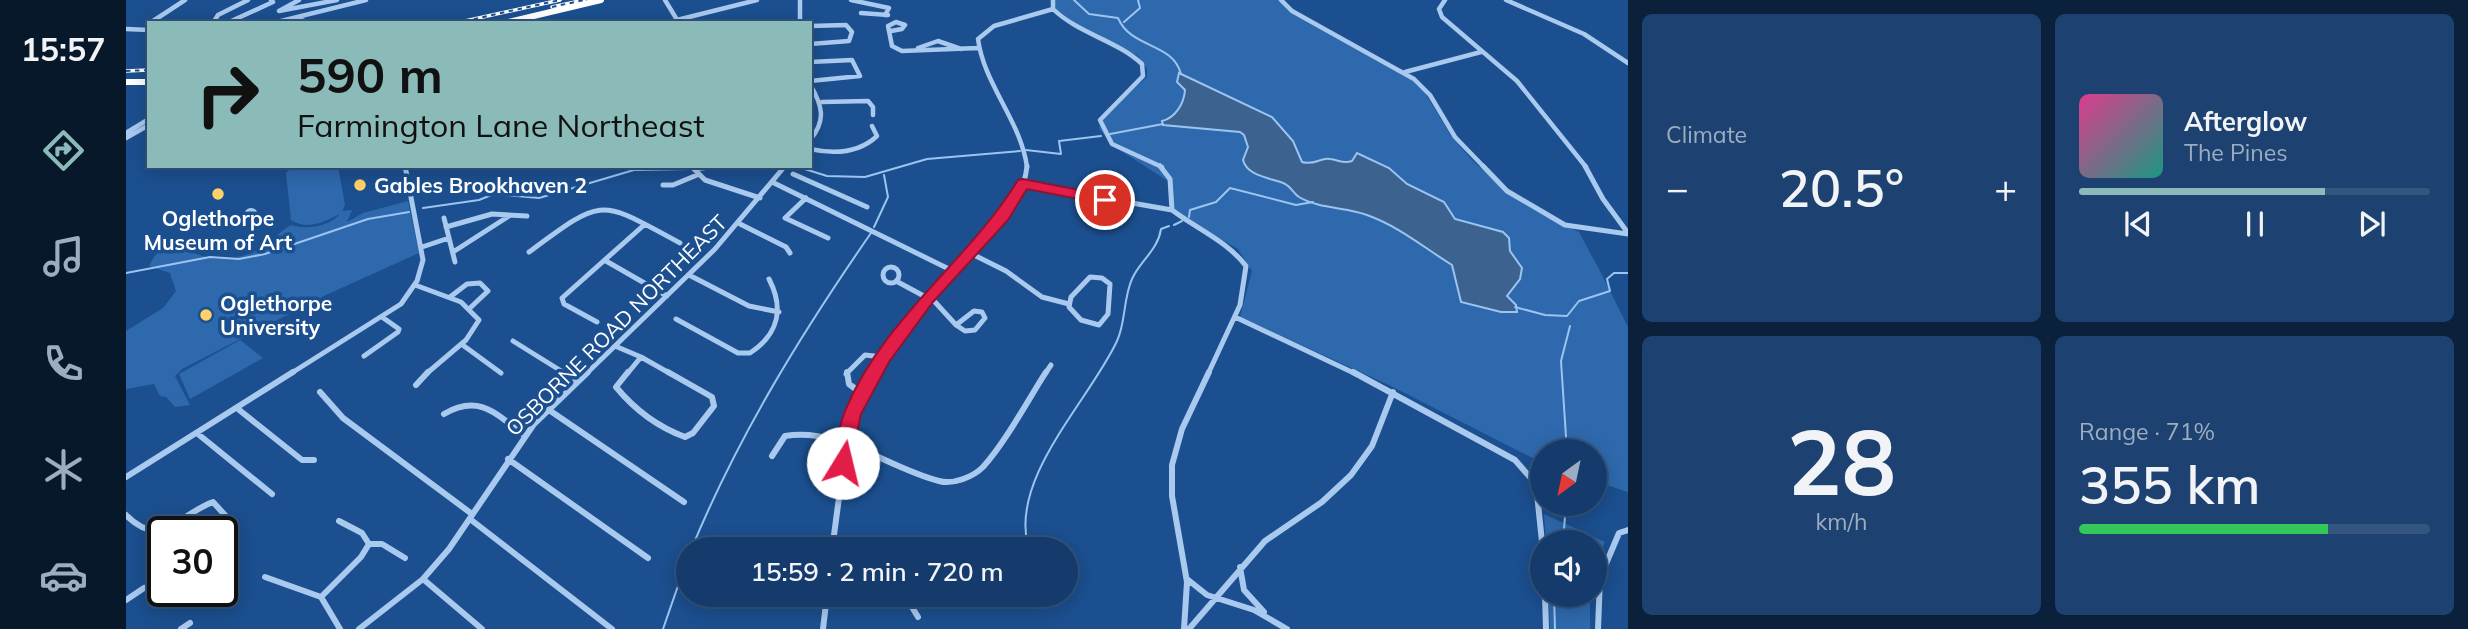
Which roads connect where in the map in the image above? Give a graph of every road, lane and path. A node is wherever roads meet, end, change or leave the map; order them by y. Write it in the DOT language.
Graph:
graph roads {
  1 [pos="185,0"];
  2 [pos="248,0"];
  3 [pos="271,0"];
  4 [pos="299,0"];
  5 [pos="337,0"];
  6 [pos="366,0"];
  7 [pos="601,0"];
  8 [pos="665,0"];
  9 [pos="757,0"];
  10 [pos="800,0"];
  11 [pos="851,0"];
  12 [pos="1053,0"];
  13 [pos="1281,0"];
  14 [pos="1442,0"];
  15 [pos="1506,0"];
  16 [pos="1053,9"];
  17 [pos="862,13"];
  18 [pos="886,15"];
  19 [pos="300,20"];
  20 [pos="152,21"];
  21 [pos="214,21"];
  22 [pos="231,21"];
  23 [pos="512,21"];
  24 [pos="678,21"];
  25 [pos="800,21"];
  26 [pos="147,24"];
  27 [pos="812,26"];
  28 [pos="140,29"];
  29 [pos="127,30"];
  30 [pos="147,30"];
  31 [pos="891,31"];
  32 [pos="812,44"];
  33 [pos="923,48"];
  34 [pos="978,48"];
  35 [pos="962,49"];
  36 [pos="1481,52"];
  37 [pos="812,62"];
  38 [pos="1628,63"];
  39 [pos="1405,72"];
  40 [pos="126,82"];
  41 [pos="147,82"];
  42 [pos="812,83"];
  43 [pos="812,86"];
  44 [pos="822,102"];
  45 [pos="873,115"];
  46 [pos="147,123"];
  47 [pos="872,126"];
  48 [pos="126,136"];
  49 [pos="812,137"];
  50 [pos="812,149"];
  51 [pos="405,168"];
  52 [pos="692,168"];
  53 [pos="783,168"];
  54 [pos="793,174"];
  55 [pos="697,175"];
  56 [pos="772,182"];
  57 [pos="1023,184"];
  58 [pos="663,185"];
  59 [pos="830,191"];
  60 [pos="760,198"];
  61 [pos="806,198"];
  62 [pos="817,203"];
  63 [pos="867,207"];
  64 [pos="1172,209"];
  65 [pos="511,215"];
  66 [pos="527,216"];
  67 [pos="444,218"];
  68 [pos="472,220"];
  69 [pos="740,224"];
  70 [pos="644,225"];
  71 [pos="446,227"];
  72 [pos="1628,233"];
  73 [pos="477,236"];
  74 [pos="449,237"];
  75 [pos="828,238"];
  76 [pos="680,243"];
  77 [pos="421,246"];
  78 [pos="453,252"];
  79 [pos="529,252"];
  80 [pos="790,253"];
  81 [pos="970,253"];
  82 [pos="606,261"];
  83 [pos="455,262"];
  84 [pos="953,271"];
  85 [pos="689,275"];
  86 [pos="769,279"];
  87 [pos="896,281"];
  88 [pos="415,285"];
  89 [pos="667,296"];
  90 [pos="450,297"];
  91 [pos="928,297"];
  92 [pos="1069,304"];
  93 [pos="470,308"];
  94 [pos="779,312"];
  95 [pos="382,317"];
  96 [pos="1235,317"];
  97 [pos="676,319"];
  98 [pos="597,322"];
  99 [pos="956,325"];
  100 [pos="513,341"];
  101 [pos="464,346"];
  102 [pos="615,346"];
  103 [pos="364,356"];
  104 [pos="641,357"];
  105 [pos="883,357"];
  106 [pos="1051,365"];
  107 [pos="501,373"];
  108 [pos="578,381"];
  109 [pos="416,385"];
  110 [pos="320,392"];
  111 [pos="1393,393"];
  112 [pos="862,394"];
  113 [pos="238,409"];
  114 [pos="549,410"];
  115 [pos="444,414"];
  116 [pos="198,433"];
  117 [pos="525,436"];
  118 [pos="845,446"];
  119 [pos="772,456"];
  120 [pos="508,459"];
  121 [pos="314,460"];
  122 [pos="126,477"];
  123 [pos="272,494"];
  124 [pos="684,502"];
  125 [pos="126,515"];
  126 [pos="191,516"];
  127 [pos="226,516"];
  128 [pos="471,517"];
  129 [pos="339,521"];
  130 [pos="147,528"];
  131 [pos="1541,530"];
  132 [pos="1628,530"];
  133 [pos="834,537"];
  134 [pos="369,544"];
  135 [pos="405,558"];
  136 [pos="648,558"];
  137 [pos="1240,568"];
  138 [pos="1186,576"];
  139 [pos="265,578"];
  140 [pos="423,579"];
  141 [pos="144,588"];
  142 [pos="1216,596"];
  143 [pos="321,597"];
  144 [pos="126,600"];
  145 [pos="1223,602"];
  146 [pos="1210,605"];
  147 [pos="826,607"];
  148 [pos="912,607"];
  149 [pos="1545,607"];
  150 [pos="1268,616"];
  151 [pos="918,617"];
  152 [pos="190,623"];
  153 [pos="181,629"];
  154 [pos="340,629"];
  155 [pos="359,629"];
  156 [pos="482,629"];
  157 [pos="612,629"];
  158 [pos="823,629"];
  159 [pos="1186,629"];
  160 [pos="1287,629"];
  161 [pos="1546,629"];
  162 [pos="1598,629"];
  1 -- 20 [label="street"];
  2 -- 21 [label="street"];
  3 -- 22 [label="street"];
  4 -- 5 [label="street"];
  6 -- 19 [label="street"];
  7 -- 23 [label="highway"];
  8 -- 24 [label="street"];
  9 -- 24 [label="street"];
  10 -- 25 [label="street"];
  11 -- 18 [label="street"];
  12 -- 16 [label="street"];
  13 -- 39 [label="street"];
  14 -- 36 [label="street"];
  15 -- 38 [label="street"];
  16 -- 34 [label="street"];
  16 -- 64 [label="street"];
  17 -- 18 [label="street"];
  26 -- 28 [label="street"];
  27 -- 32 [label="street"];
  28 -- 29 [label="street"];
  28 -- 30 [label="street"];
  31 -- 33 [label="street"];
  33 -- 35 [label="street"];
  33 -- 35 [label="street"];
  34 -- 35 [label="street"];
  34 -- 57 [label="street"];
  36 -- 39 [label="street"];
  36 -- 72 [label="street"];
  37 -- 42 [label="street"];
  39 -- 72 [label="street"];
  40 -- 41 [label="highway"];
  43 -- 44 [label="street"];
  44 -- 45 [label="street"];
  44 -- 49 [label="street"];
  46 -- 48 [label="street"];
  47 -- 50 [label="street"];
  51 -- 77 [label="street"];
  52 -- 55 [label="street"];
  53 -- 56 [label="street, OSBORNE ROAD NORTHEAST"];
  54 -- 59 [label="street"];
  55 -- 58 [label="street"];
  55 -- 60 [label="street"];
  56 -- 60 [label="street, OSBORNE ROAD NORTHEAST"];
  56 -- 61 [label="street"];
  57 -- 64 [label="street"];
  57 -- 81 [label="street"];
  59 -- 62 [label="street"];
  59 -- 63 [label="street"];
  60 -- 69 [label="street, OSBORNE ROAD NORTHEAST"];
  61 -- 62 [label="street"];
  61 -- 75 [label="street"];
  62 -- 84 [label="street"];
  64 -- 96 [label="street"];
  65 -- 66 [label="street"];
  65 -- 68 [label="street"];
  65 -- 73 [label="street"];
  67 -- 71 [label="street"];
  68 -- 71 [label="street"];
  68 -- 73 [label="street"];
  69 -- 80 [label="street"];
  69 -- 85 [label="street, OSBORNE ROAD NORTHEAST"];
  70 -- 76 [label="street"];
  70 -- 79 [label="street"];
  70 -- 82 [label="street"];
  71 -- 74 [label="street"];
  73 -- 78 [label="street"];
  74 -- 77 [label="street"];
  74 -- 78 [label="street"];
  77 -- 88 [label="street"];
  78 -- 83 [label="street"];
  81 -- 84 [label="street"];
  81 -- 92 [label="street"];
  82 -- 89 [label="street"];
  82 -- 98 [label="street"];
  84 -- 91 [label="street"];
  85 -- 89 [label="street, OSBORNE ROAD NORTHEAST"];
  85 -- 94 [label="street"];
  86 -- 94 [label="street"];
  87 -- 91 [label="street"];
  88 -- 90 [label="street"];
  88 -- 95 [label="street"];
  89 -- 102 [label="street, OSBORNE ROAD NORTHEAST"];
  90 -- 93 [label="street"];
  90 -- 93 [label="street"];
  91 -- 99 [label="street"];
  91 -- 105 [label="street"];
  92 -- 92 [label="street"];
  93 -- 101 [label="street"];
  94 -- 97 [label="street"];
  95 -- 103 [label="street"];
  95 -- 113 [label="street"];
  96 -- 111 [label="street"];
  96 -- 138 [label="street"];
  99 -- 99 [label="street"];
  100 -- 108 [label="street"];
  101 -- 107 [label="street"];
  101 -- 109 [label="street"];
  102 -- 104 [label="street"];
  102 -- 108 [label="street, OSBORNE ROAD NORTHEAST"];
  104 -- 104 [label="street"];
  105 -- 112 [label="street"];
  105 -- 112 [label="street"];
  106 -- 118 [label="street"];
  108 -- 114 [label="street, OSBORNE ROAD NORTHEAST"];
  110 -- 128 [label="street"];
  111 -- 131 [label="street"];
  111 -- 137 [label="street"];
  112 -- 118 [label="street"];
  113 -- 116 [label="street"];
  113 -- 121 [label="street"];
  114 -- 117 [label="street, OSBORNE ROAD NORTHEAST"];
  114 -- 124 [label="street"];
  115 -- 117 [label="street"];
  116 -- 122 [label="street"];
  116 -- 123 [label="street"];
  117 -- 120 [label="street, OSBORNE ROAD NORTHEAST"];
  118 -- 119 [label="street"];
  118 -- 133 [label="street"];
  120 -- 128 [label="street, OSBORNE ROAD NORTHEAST"];
  120 -- 136 [label="street"];
  125 -- 130 [label="street"];
  126 -- 127 [label="street"];
  128 -- 140 [label="street, OSBORNE ROAD NORTHEAST"];
  128 -- 157 [label="street"];
  129 -- 134 [label="street"];
  132 -- 162 [label="street"];
  134 -- 135 [label="street"];
  134 -- 143 [label="street"];
  137 -- 142 [label="street"];
  137 -- 150 [label="street"];
  138 -- 142 [label="street"];
  138 -- 159 [label="street"];
  139 -- 143 [label="street"];
  140 -- 155 [label="street, OSBORNE ROAD NORTHEAST"];
  140 -- 156 [label="street"];
  141 -- 144 [label="street"];
  142 -- 145 [label="street"];
  142 -- 146 [label="street"];
  143 -- 154 [label="street"];
  145 -- 146 [label="street"];
  145 -- 150 [label="street"];
  146 -- 159 [label="street"];
  147 -- 158 [label="street"];
  148 -- 151 [label="street"];
  149 -- 161 [label="street"];
  150 -- 160 [label="street"];
  152 -- 153 [label="street"];
}
